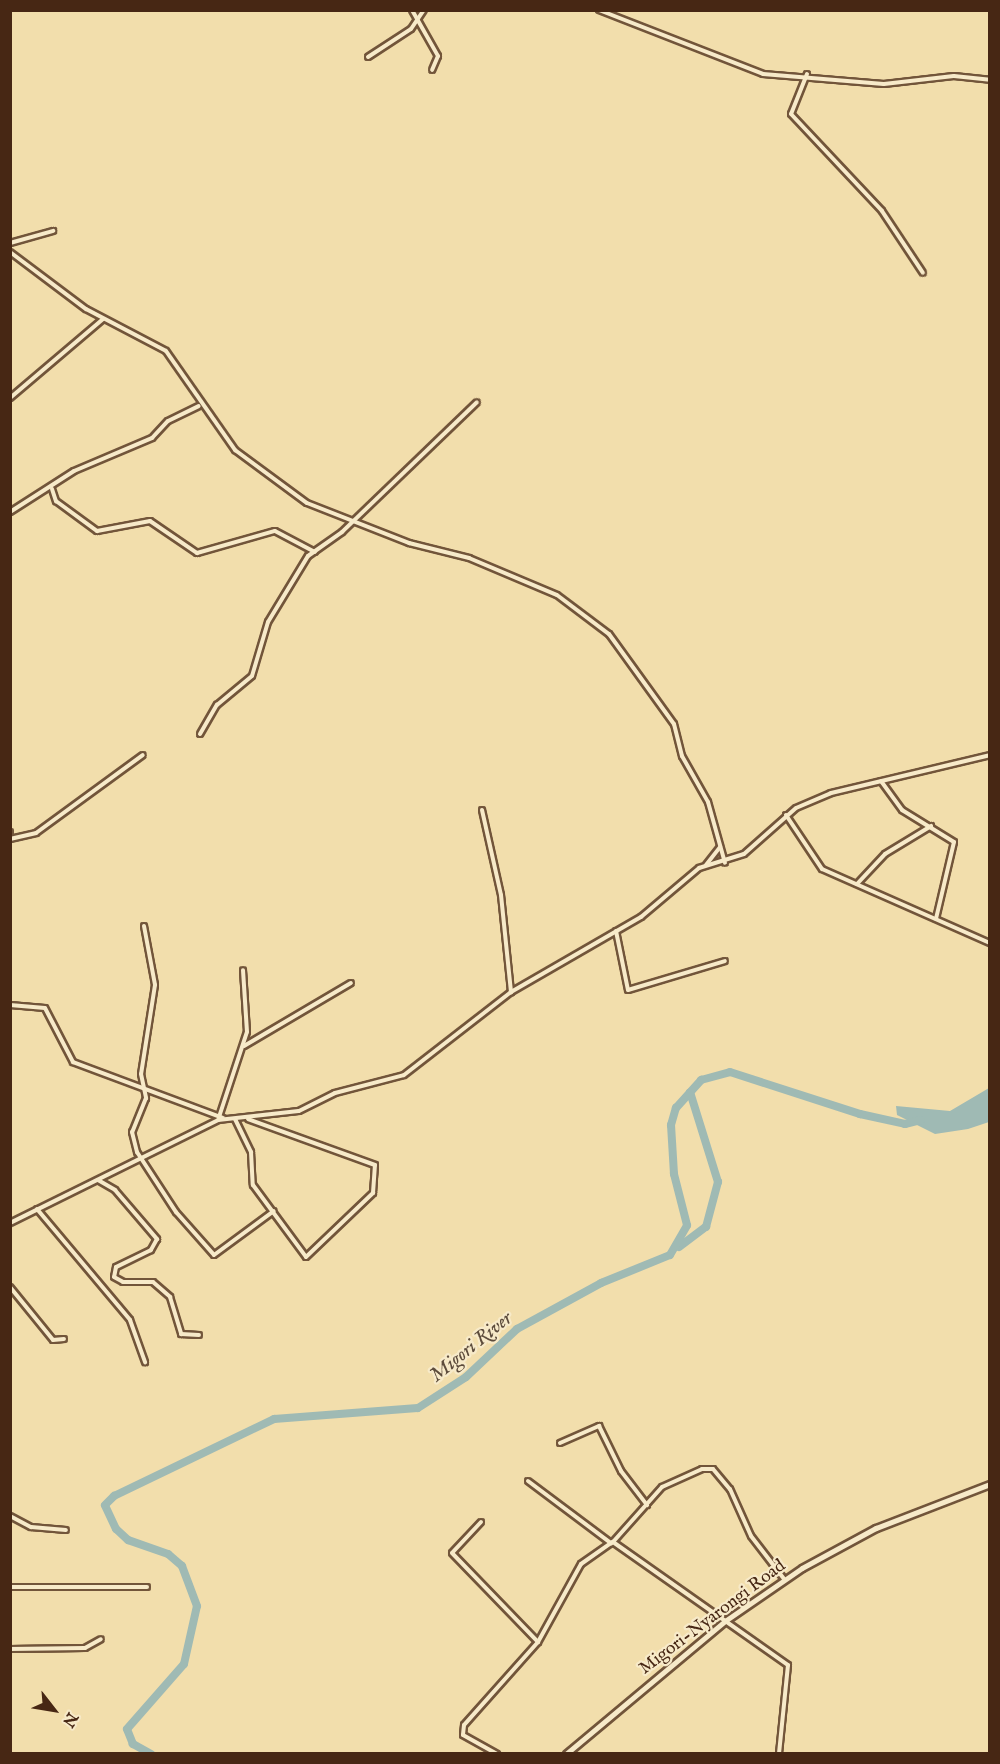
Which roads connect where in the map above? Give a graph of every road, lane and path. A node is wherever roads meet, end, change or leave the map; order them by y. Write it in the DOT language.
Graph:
graph roads {
  1 [pos="412,10"];
  2 [pos="424,10"];
  3 [pos="599,10"];
  4 [pos="417,22"];
  5 [pos="368,57"];
  6 [pos="432,70"];
  7 [pos="807,74"];
  8 [pos="990,80"];
  9 [pos="53,231"];
  10 [pos="10,243"];
  11 [pos="10,252"];
  12 [pos="923,273"];
  13 [pos="103,319"];
  14 [pos="10,398"];
  15 [pos="477,402"];
  16 [pos="199,406"];
  17 [pos="52,489"];
  18 [pos="10,512"];
  19 [pos="353,522"];
  20 [pos="316,552"];
  21 [pos="200,734"];
  22 [pos="143,754"];
  23 [pos="990,755"];
  24 [pos="881,781"];
  25 [pos="482,810"];
  26 [pos="786,815"];
  27 [pos="931,826"];
  28 [pos="10,832"];
  29 [pos="10,838"];
  30 [pos="720,846"];
  31 [pos="725,862"];
  32 [pos="706,865"];
  33 [pos="857,884"];
  34 [pos="936,919"];
  35 [pos="144,926"];
  36 [pos="616,931"];
  37 [pos="990,943"];
  38 [pos="725,962"];
  39 [pos="243,970"];
  40 [pos="351,983"];
  41 [pos="511,992"];
  42 [pos="10,1005"];
  43 [pos="243,1047"];
  44 [pos="145,1090"];
  45 [pos="219,1117"];
  46 [pos="226,1119"];
  47 [pos="235,1119"];
  48 [pos="248,1119"];
  49 [pos="140,1158"];
  50 [pos="97,1180"];
  51 [pos="37,1209"];
  52 [pos="274,1211"];
  53 [pos="10,1223"];
  54 [pos="10,1287"];
  55 [pos="199,1335"];
  56 [pos="64,1339"];
  57 [pos="145,1362"];
  58 [pos="560,1443"];
  59 [pos="528,1481"];
  60 [pos="990,1484"];
  61 [pos="647,1505"];
  62 [pos="10,1516"];
  63 [pos="481,1521"];
  64 [pos="66,1530"];
  65 [pos="612,1543"];
  66 [pos="784,1579"];
  67 [pos="10,1587"];
  68 [pos="147,1587"];
  69 [pos="725,1621"];
  70 [pos="101,1639"];
  71 [pos="538,1642"];
  72 [pos="10,1649"];
  73 [pos="497,1754"];
  74 [pos="566,1754"];
  75 [pos="779,1754"];
  1 -- 4 [label="street"];
  2 -- 4 [label="street"];
  3 -- 7 [label="street"];
  4 -- 5 [label="street"];
  4 -- 6 [label="street"];
  7 -- 8 [label="street"];
  7 -- 12 [label="street"];
  9 -- 10 [label="street"];
  11 -- 13 [label="street"];
  13 -- 14 [label="street"];
  13 -- 16 [label="street"];
  15 -- 19 [label="street"];
  16 -- 17 [label="street"];
  16 -- 19 [label="street"];
  17 -- 18 [label="street"];
  17 -- 20 [label="street"];
  19 -- 20 [label="street"];
  19 -- 30 [label="street"];
  20 -- 21 [label="street"];
  22 -- 29 [label="street"];
  23 -- 24 [label="street"];
  24 -- 26 [label="street"];
  24 -- 27 [label="street"];
  25 -- 41 [label="street"];
  26 -- 31 [label="street"];
  26 -- 33 [label="street"];
  27 -- 33 [label="street"];
  27 -- 34 [label="street"];
  28 -- 29 [label="street"];
  30 -- 31 [label="street"];
  30 -- 32 [label="street"];
  31 -- 32 [label="street"];
  32 -- 36 [label="street"];
  33 -- 34 [label="street"];
  34 -- 37 [label="street"];
  35 -- 44 [label="street"];
  36 -- 38 [label="street"];
  36 -- 41 [label="street"];
  39 -- 43 [label="street"];
  40 -- 43 [label="street"];
  41 -- 48 [label="street"];
  42 -- 44 [label="street"];
  43 -- 45 [label="street"];
  44 -- 45 [label="street"];
  44 -- 49 [label="street"];
  45 -- 46 [label="street"];
  46 -- 47 [label="street"];
  46 -- 49 [label="street"];
  47 -- 48 [label="street"];
  47 -- 52 [label="street"];
  48 -- 52 [label="street"];
  49 -- 50 [label="street"];
  49 -- 52 [label="street"];
  50 -- 51 [label="street"];
  50 -- 55 [label="street"];
  51 -- 53 [label="street"];
  51 -- 57 [label="street"];
  54 -- 56 [label="street"];
  58 -- 61 [label="street"];
  59 -- 65 [label="street"];
  60 -- 66 [label="street, Migori-Nyarongi Road"];
  61 -- 65 [label="street"];
  61 -- 66 [label="street"];
  62 -- 64 [label="street"];
  63 -- 71 [label="street"];
  65 -- 69 [label="street"];
  65 -- 71 [label="street"];
  66 -- 69 [label="street, Migori-Nyarongi Road"];
  67 -- 68 [label="street"];
  69 -- 74 [label="street, Migori-Nyarongi Road"];
  69 -- 75 [label="street"];
  70 -- 72 [label="street"];
  71 -- 73 [label="street"];
}
